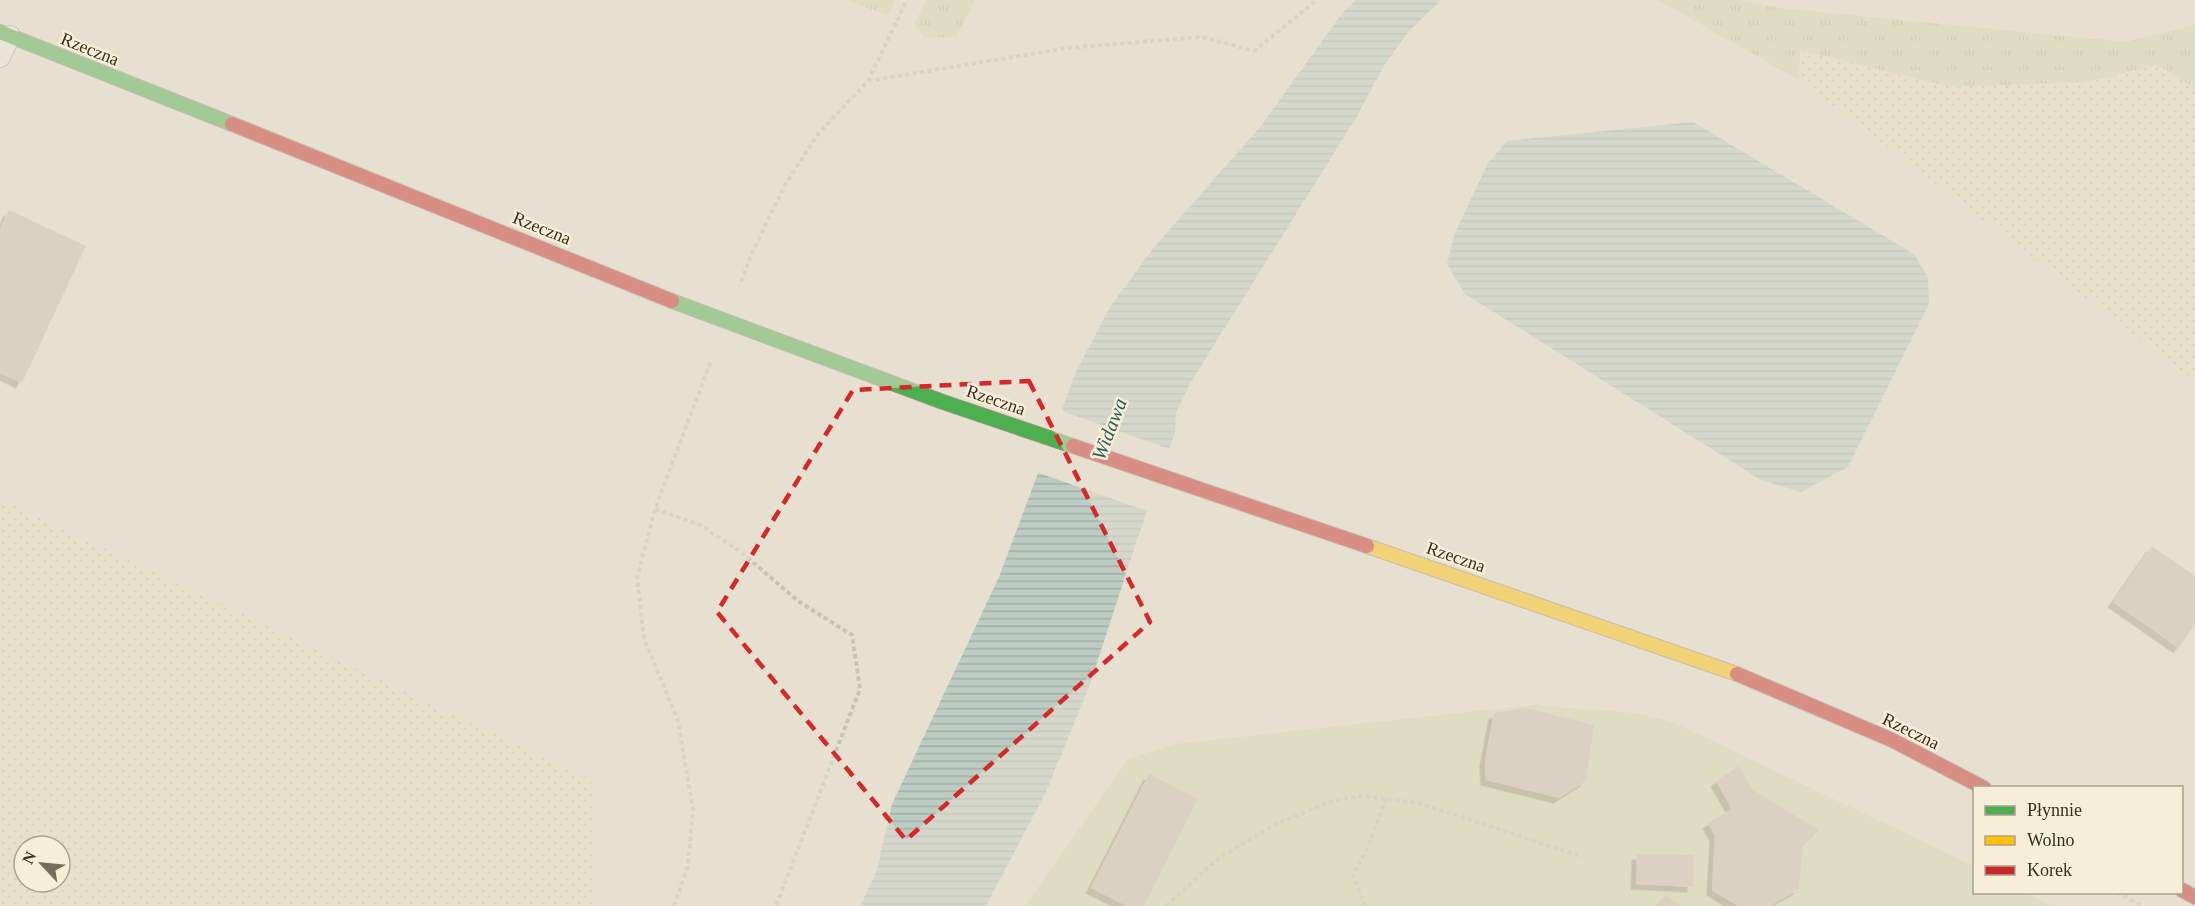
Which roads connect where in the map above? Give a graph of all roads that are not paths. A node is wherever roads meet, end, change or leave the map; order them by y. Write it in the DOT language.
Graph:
graph roads {
  1 [pos="5,34"];
  2 [pos="0,57"];
  3 [pos="1980,786"];
  1 -- 2 [label="lane"];
  1 -- 3 [label="street, Rzeczna"];
}
